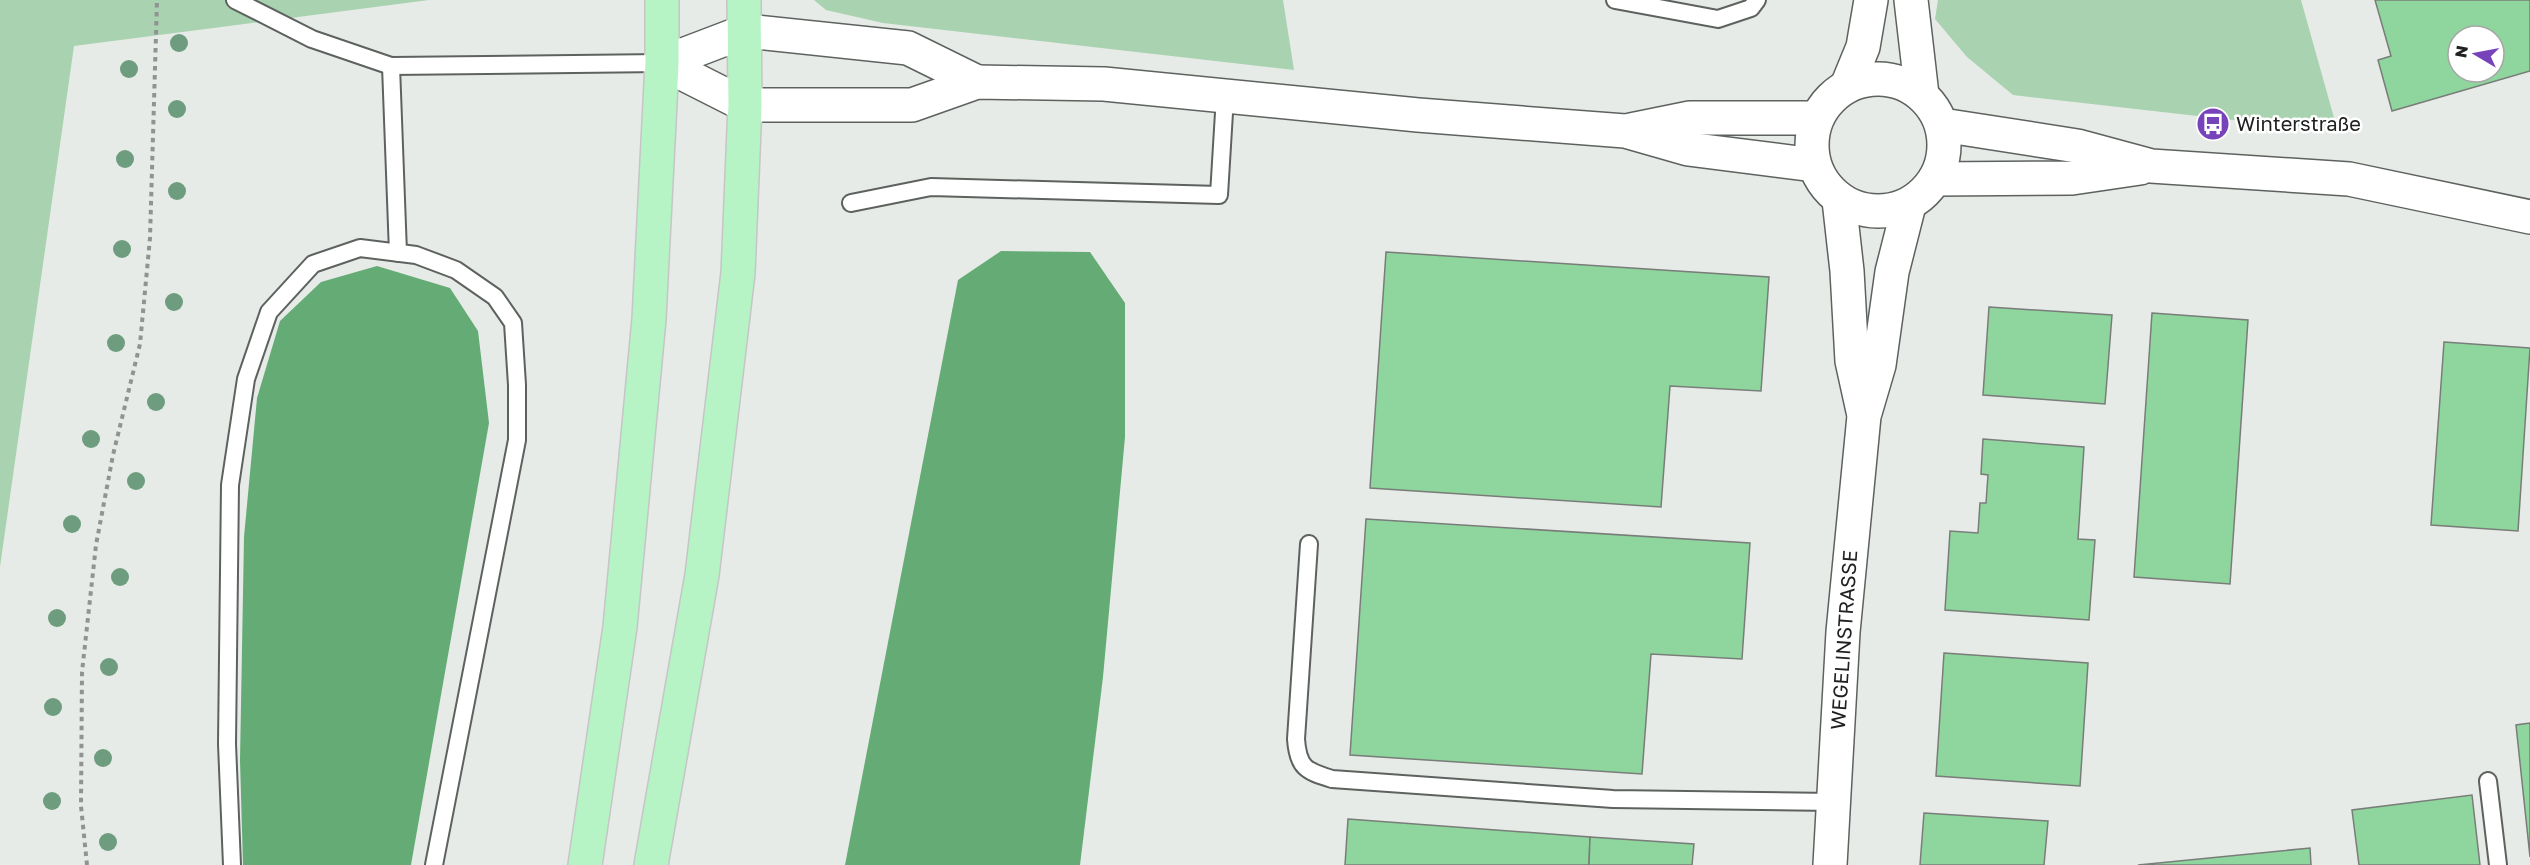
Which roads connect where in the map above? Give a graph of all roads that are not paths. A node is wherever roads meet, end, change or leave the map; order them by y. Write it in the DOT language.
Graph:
graph roads {
  1 [pos="235,0"];
  2 [pos="662,0"];
  3 [pos="1615,0"];
  4 [pos="1757,0"];
  5 [pos="1871,0"];
  6 [pos="1911,0"];
  7 [pos="745,16"];
  8 [pos="662,63"];
  9 [pos="391,66"];
  10 [pos="977,82"];
  11 [pos="1847,86"];
  12 [pos="1922,94"];
  13 [pos="1225,96"];
  14 [pos="745,105"];
  15 [pos="1817,118"];
  16 [pos="1942,125"];
  17 [pos="1624,131"];
  18 [pos="1814,165"];
  19 [pos="2151,166"];
  20 [pos="1935,179"];
  21 [pos="1839,200"];
  22 [pos="851,203"];
  23 [pos="1909,204"];
  24 [pos="2530,217"];
  25 [pos="398,253"];
  26 [pos="1864,416"];
  27 [pos="1309,544"];
  28 [pos="2488,781"];
  29 [pos="1834,802"];
  30 [pos="232,865"];
  31 [pos="434,865"];
  32 [pos="585,865"];
  33 [pos="651,865"];
  34 [pos="1830,865"];
  35 [pos="2498,865"];
  1 -- 9 [label="lane"];
  2 -- 8 [label="main road"];
  3 -- 4 [label="lane"];
  5 -- 11 [label="street"];
  6 -- 12 [label="street"];
  7 -- 8 [label="street"];
  7 -- 10 [label="street"];
  7 -- 14 [label="main road"];
  8 -- 9 [label="lane"];
  8 -- 14 [label="street"];
  8 -- 32 [label="main road"];
  9 -- 25 [label="lane"];
  10 -- 13 [label="street"];
  10 -- 14 [label="street"];
  11 -- 12 [label="street"];
  11 -- 15 [label="street"];
  12 -- 16 [label="street"];
  13 -- 17 [label="street"];
  13 -- 22 [label="lane"];
  14 -- 33 [label="main road"];
  15 -- 17 [label="street"];
  15 -- 18 [label="street"];
  16 -- 19 [label="street"];
  16 -- 20 [label="street"];
  17 -- 18 [label="street"];
  18 -- 21 [label="street"];
  19 -- 20 [label="street"];
  19 -- 24 [label="street"];
  20 -- 23 [label="street"];
  21 -- 23 [label="street"];
  21 -- 26 [label="street, WEGELINSTRASSE"];
  23 -- 26 [label="street, WEGELINSTRASSE"];
  25 -- 30 [label="lane"];
  25 -- 31 [label="lane"];
  26 -- 29 [label="street, WEGELINSTRASSE"];
  27 -- 29 [label="lane"];
  28 -- 35 [label="lane"];
  29 -- 34 [label="street, WEGELINSTRASSE"];
}
